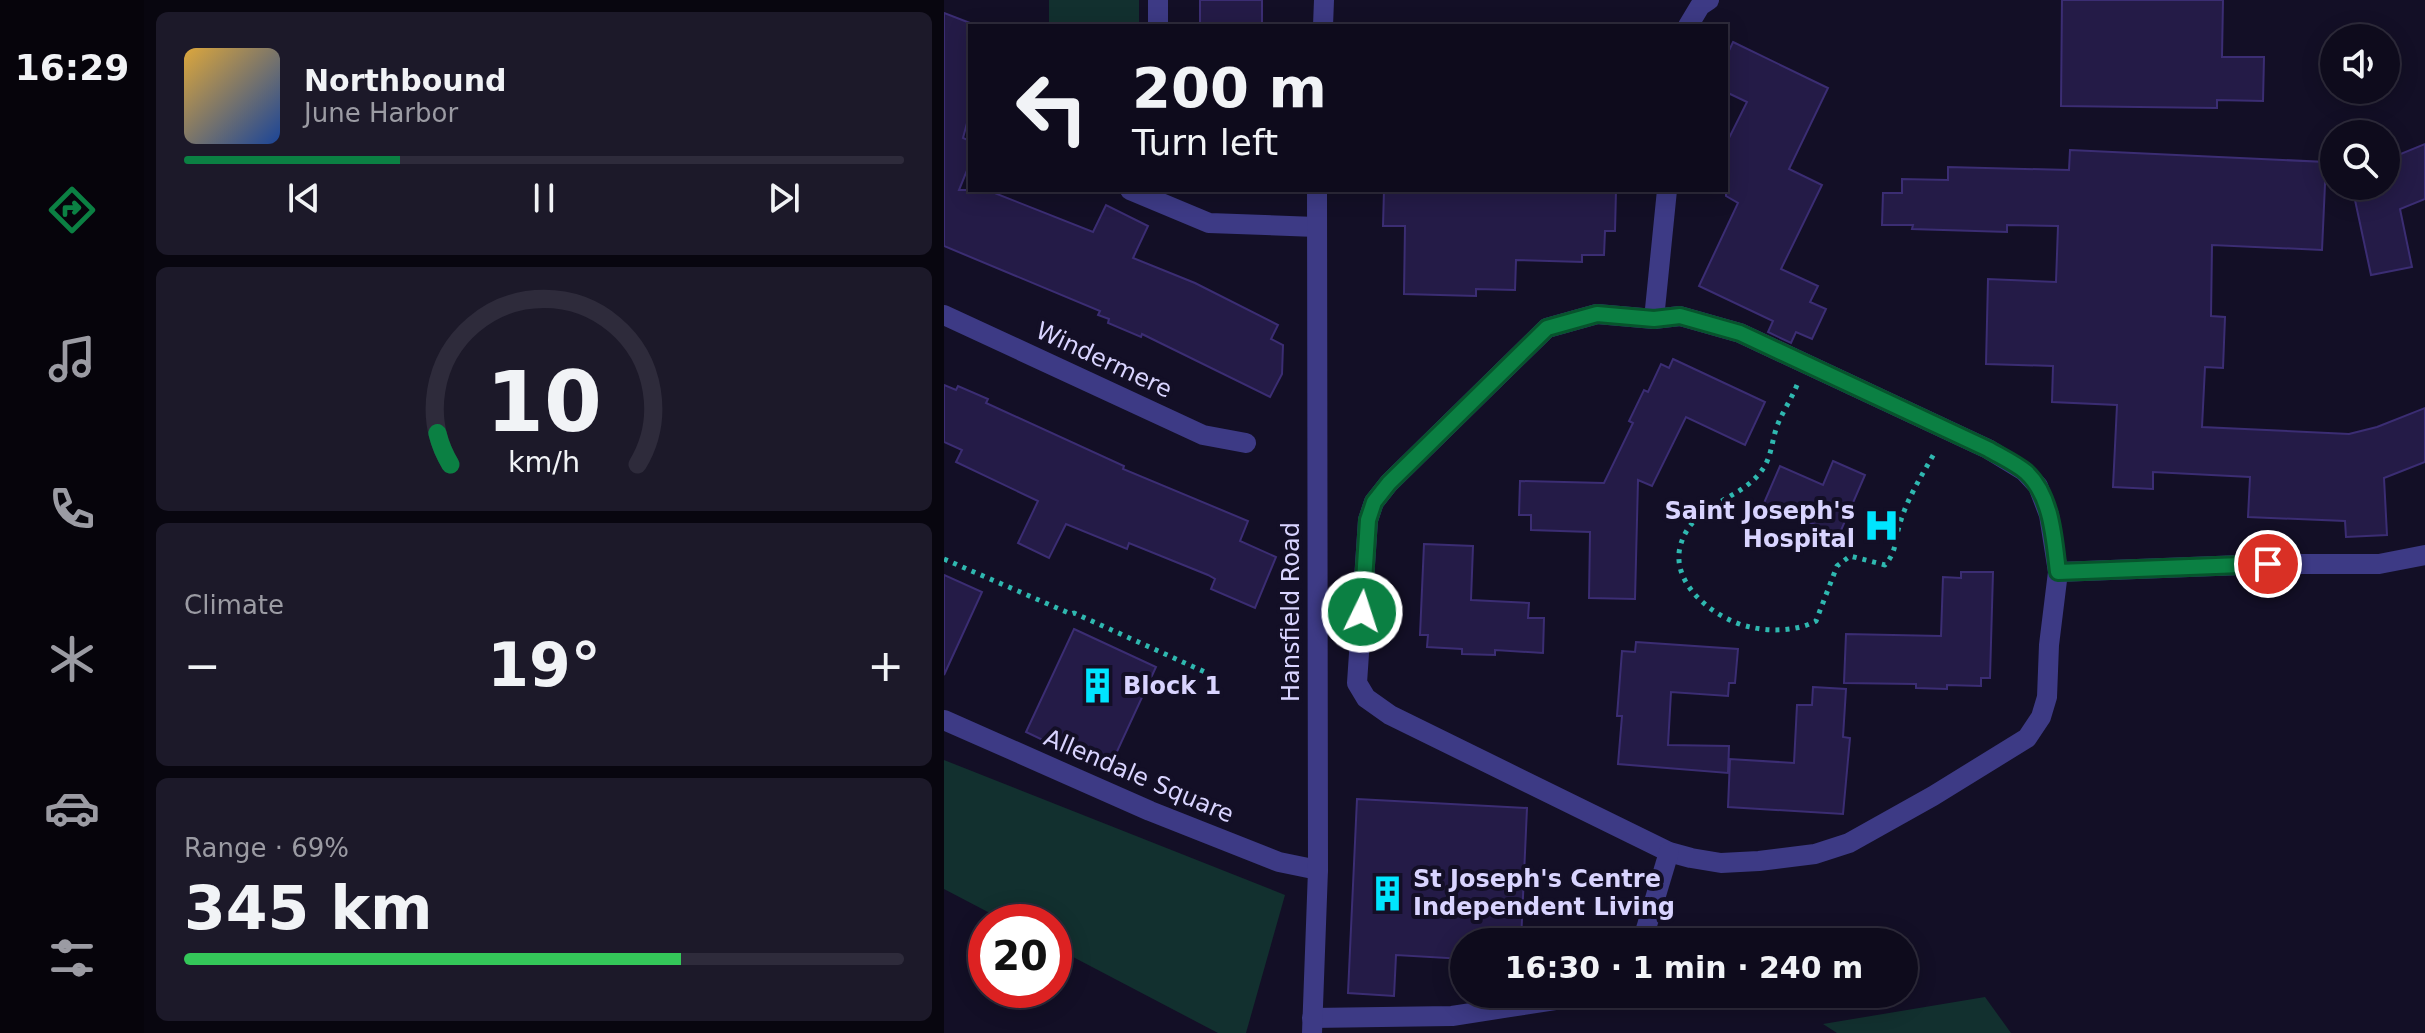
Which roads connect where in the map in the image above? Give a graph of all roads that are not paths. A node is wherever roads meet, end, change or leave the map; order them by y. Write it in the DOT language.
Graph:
graph roads {
  1 [pos="1158,0"];
  2 [pos="1324,0"];
  3 [pos="1709,0"];
  4 [pos="1158,24"];
  5 [pos="1323,24"];
  6 [pos="1689,24"];
  7 [pos="1317,192"];
  8 [pos="1667,192"];
  9 [pos="1158,196"];
  10 [pos="1316,227"];
  11 [pos="944,315"];
  12 [pos="1654,319"];
  13 [pos="1246,443"];
  14 [pos="2425,555"];
  15 [pos="2058,572"];
  16 [pos="944,720"];
  17 [pos="1669,852"];
  18 [pos="1318,870"];
  19 [pos="1646,928"];
  20 [pos="1504,1008"];
  21 [pos="1312,1026"];
  1 -- 4 [label="street"];
  2 -- 5 [label="street"];
  3 -- 6 [label="street"];
  7 -- 10 [label="street, Hansfield Road"];
  8 -- 12 [label="street"];
  9 -- 10 [label="street"];
  10 -- 18 [label="street, Hansfield Road"];
  11 -- 13 [label="street, Windermere"];
  12 -- 15 [label="street"];
  12 -- 17 [label="street"];
  14 -- 15 [label="street"];
  15 -- 17 [label="street"];
  16 -- 18 [label="street, Allendale Square"];
  17 -- 19 [label="street"];
  18 -- 21 [label="street, Hansfield Road"];
  20 -- 21 [label="street"];
}
